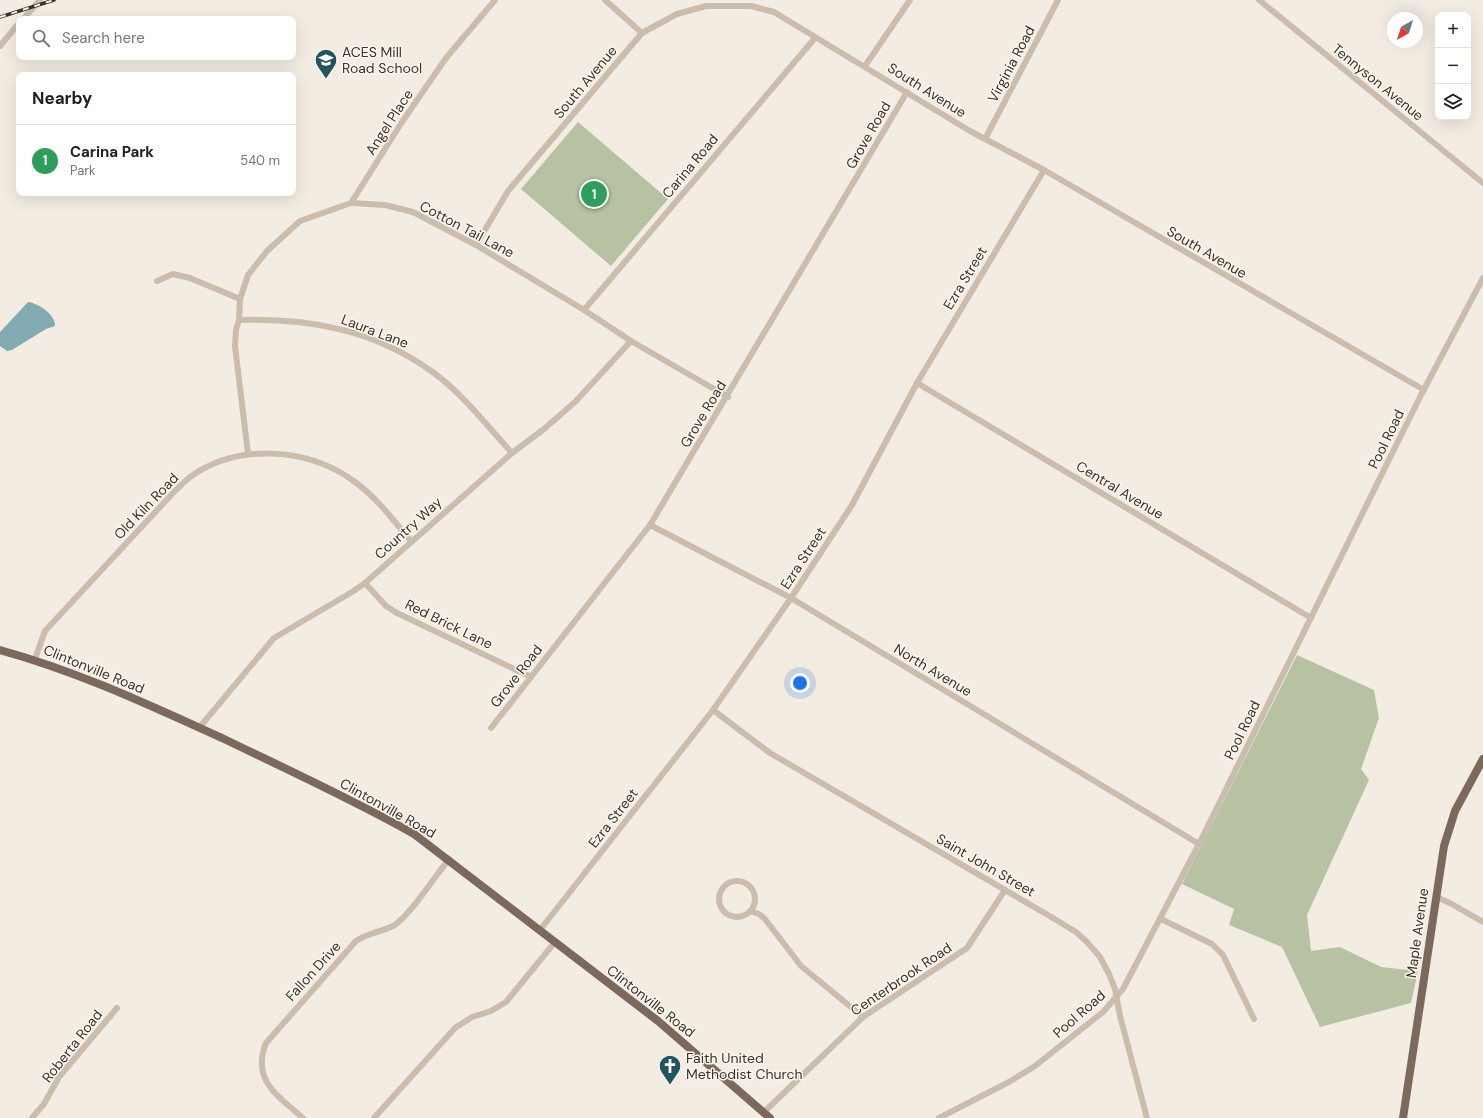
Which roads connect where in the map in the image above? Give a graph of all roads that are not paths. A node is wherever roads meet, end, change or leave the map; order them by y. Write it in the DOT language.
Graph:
graph roads {
  1 [pos="40,0"];
  2 [pos="495,0"];
  3 [pos="605,0"];
  4 [pos="910,0"];
  5 [pos="1058,0"];
  6 [pos="1258,0"];
  7 [pos="752,3"];
  8 [pos="26,16"];
  9 [pos="16,27"];
  10 [pos="642,33"];
  11 [pos="815,38"];
  12 [pos="0,46"];
  13 [pos="865,66"];
  14 [pos="907,92"];
  15 [pos="985,139"];
  16 [pos="1044,170"];
  17 [pos="1483,183"];
  18 [pos="351,203"];
  19 [pos="476,245"];
  20 [pos="1483,278"];
  21 [pos="157,280"];
  22 [pos="240,299"];
  23 [pos="584,310"];
  24 [pos="239,320"];
  25 [pos="631,341"];
  26 [pos="917,383"];
  27 [pos="1424,390"];
  28 [pos="728,397"];
  29 [pos="248,454"];
  30 [pos="512,454"];
  31 [pos="650,525"];
  32 [pos="411,541"];
  33 [pos="365,583"];
  34 [pos="791,598"];
  35 [pos="1311,618"];
  36 [pos="0,650"];
  37 [pos="35,659"];
  38 [pos="531,676"];
  39 [pos="713,710"];
  40 [pos="199,728"];
  41 [pos="490,728"];
  42 [pos="1483,759"];
  43 [pos="1199,844"];
  44 [pos="449,859"];
  45 [pos="1005,890"];
  46 [pos="1436,897"];
  47 [pos="750,911"];
  48 [pos="1161,919"];
  49 [pos="1483,922"];
  50 [pos="540,930"];
  51 [pos="555,942"];
  52 [pos="1117,997"];
  53 [pos="117,1008"];
  54 [pos="863,1017"];
  55 [pos="1254,1019"];
  56 [pos="767,1115"];
  57 [pos="32,1118"];
  58 [pos="302,1118"];
  59 [pos="374,1118"];
  60 [pos="939,1118"];
  61 [pos="1147,1118"];
  62 [pos="1403,1118"];
  1 -- 8 [label="street"];
  2 -- 18 [label="street, Angel Place"];
  3 -- 10 [label="street"];
  4 -- 13 [label="street"];
  5 -- 15 [label="street, Virginia Road"];
  6 -- 17 [label="street, Tennyson Avenue"];
  7 -- 10 [label="street, South Avenue"];
  7 -- 11 [label="street, South Avenue"];
  9 -- 12 [label="street"];
  10 -- 19 [label="street, South Avenue"];
  11 -- 13 [label="street, South Avenue"];
  11 -- 23 [label="street, Carina Road"];
  13 -- 14 [label="street, South Avenue"];
  14 -- 15 [label="street, South Avenue"];
  14 -- 28 [label="street, Grove Road"];
  15 -- 16 [label="street, South Avenue"];
  16 -- 26 [label="street, Ezra Street"];
  16 -- 27 [label="street, South Avenue"];
  18 -- 19 [label="street, Cotton Tail Lane"];
  18 -- 22 [label="street, Cotton Tail Lane"];
  19 -- 23 [label="street, Cotton Tail Lane"];
  20 -- 27 [label="street, Pool Road"];
  21 -- 22 [label="street"];
  22 -- 24 [label="street, Cotton Tail Lane"];
  23 -- 25 [label="street, Cotton Tail Lane"];
  24 -- 29 [label="street, Cotton Tail Lane"];
  24 -- 30 [label="street, Laura Lane"];
  25 -- 28 [label="street, Cotton Tail Lane"];
  25 -- 30 [label="street, Country Way"];
  26 -- 34 [label="street, Ezra Street"];
  26 -- 35 [label="street, Central Avenue"];
  27 -- 35 [label="street, Pool Road"];
  28 -- 31 [label="street, Grove Road"];
  29 -- 32 [label="street, Old Kiln Road"];
  29 -- 37 [label="street, Old Kiln Road"];
  30 -- 32 [label="street, Country Way"];
  31 -- 34 [label="street, North Avenue"];
  31 -- 38 [label="street, Grove Road"];
  32 -- 33 [label="street, Country Way"];
  33 -- 38 [label="street, Red Brick Lane"];
  33 -- 40 [label="street, Country Way"];
  34 -- 39 [label="street, Ezra Street"];
  34 -- 43 [label="street, North Avenue"];
  35 -- 43 [label="street, Pool Road"];
  36 -- 37 [label="main road, Clintonville Road"];
  37 -- 40 [label="main road, Clintonville Road"];
  38 -- 41 [label="street, Grove Road"];
  39 -- 45 [label="street, Saint John Street"];
  39 -- 50 [label="street, Ezra Street"];
  40 -- 44 [label="main road, Clintonville Road"];
  42 -- 46 [label="main road, Maple Avenue"];
  43 -- 48 [label="street, Pool Road"];
  44 -- 50 [label="main road, Clintonville Road"];
  44 -- 58 [label="street, Fallon Drive"];
  45 -- 52 [label="street, Saint John Street"];
  45 -- 54 [label="street, Centerbrook Road"];
  46 -- 49 [label="street"];
  46 -- 62 [label="main road, Maple Avenue"];
  47 -- 47 [label="street"];
  47 -- 54 [label="street"];
  48 -- 52 [label="street, Pool Road"];
  48 -- 55 [label="street"];
  50 -- 51 [label="main road, Clintonville Road"];
  51 -- 56 [label="main road, Clintonville Road"];
  51 -- 59 [label="street"];
  52 -- 60 [label="street, Pool Road"];
  52 -- 61 [label="street, Saint John Street"];
  53 -- 57 [label="street, Roberta Road"];
  54 -- 56 [label="street, Centerbrook Road"];
}
